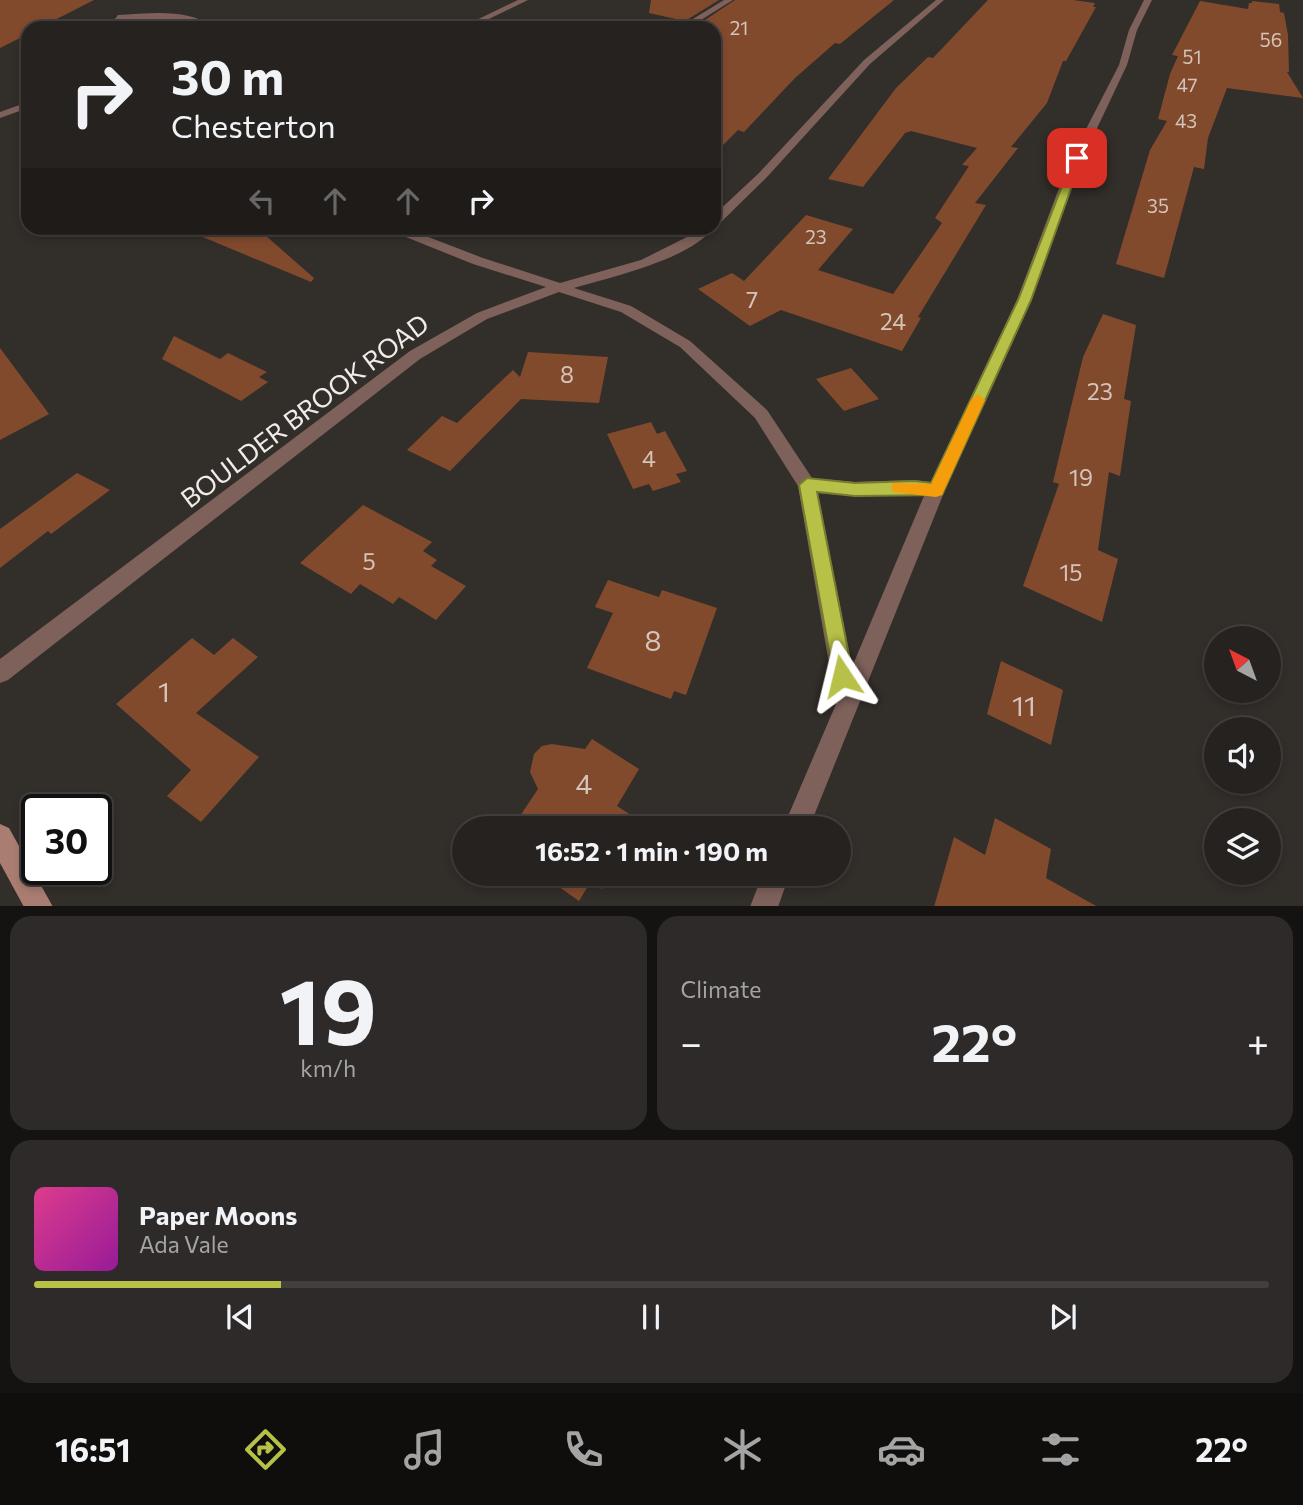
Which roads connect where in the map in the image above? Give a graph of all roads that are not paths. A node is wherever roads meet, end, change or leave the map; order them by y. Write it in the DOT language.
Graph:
graph roads {
  1 [pos="524,0"];
  2 [pos="729,0"];
  3 [pos="940,0"];
  4 [pos="1148,0"];
  5 [pos="118,17"];
  6 [pos="196,21"];
  7 [pos="479,21"];
  8 [pos="694,21"];
  9 [pos="21,108"];
  10 [pos="0,115"];
  11 [pos="721,215"];
  12 [pos="413,235"];
  13 [pos="698,235"];
  14 [pos="557,288"];
  15 [pos="807,485"];
  16 [pos="936,491"];
  17 [pos="0,672"];
  18 [pos="848,703"];
  19 [pos="801,816"];
  20 [pos="0,836"];
  21 [pos="772,886"];
  22 [pos="39,906"];
  23 [pos="764,906"];
  1 -- 7 [label="street"];
  2 -- 8 [label="street"];
  3 -- 11 [label="street"];
  4 -- 16 [label="street"];
  5 -- 6 [label="street"];
  9 -- 10 [label="street"];
  12 -- 14 [label="street"];
  13 -- 14 [label="street, BOULDER BROOK ROAD"];
  14 -- 15 [label="street"];
  14 -- 17 [label="street, BOULDER BROOK ROAD"];
  15 -- 16 [label="street"];
  15 -- 18 [label="street"];
  16 -- 18 [label="street"];
  18 -- 19 [label="street"];
  20 -- 22 [label="main road"];
  21 -- 23 [label="street"];
}
